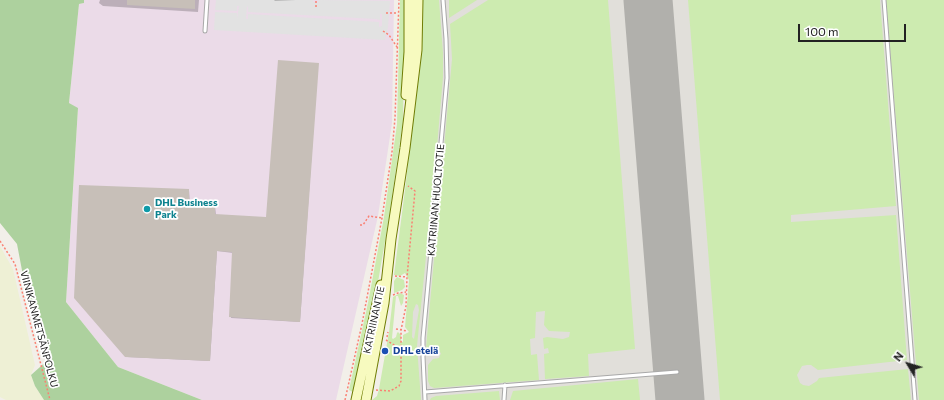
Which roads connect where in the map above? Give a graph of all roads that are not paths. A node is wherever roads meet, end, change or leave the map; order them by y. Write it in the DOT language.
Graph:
graph roads {
  1 [pos="207,0"];
  2 [pos="409,0"];
  3 [pos="418,0"];
  4 [pos="443,0"];
  5 [pos="884,0"];
  6 [pos="205,31"];
  7 [pos="405,148"];
  8 [pos="391,239"];
  9 [pos="677,372"];
  10 [pos="505,385"];
  11 [pos="425,392"];
  12 [pos="356,400"];
  13 [pos="366,400"];
  14 [pos="426,400"];
  15 [pos="504,400"];
  16 [pos="915,400"];
  1 -- 6 [label="lane"];
  2 -- 7 [label="main road, KATRIINANTIE"];
  3 -- 7 [label="main road, KATRIINANTIE"];
  4 -- 11 [label="lane, KATRIINAN HUOLTOTIE"];
  5 -- 16 [label="lane"];
  7 -- 8 [label="main road, KATRIINANTIE"];
  8 -- 12 [label="main road, KATRIINANTIE"];
  8 -- 13 [label="main road, KATRIINANTIE"];
  9 -- 10 [label="lane"];
  10 -- 11 [label="lane"];
  10 -- 15 [label="lane"];
  11 -- 14 [label="lane, KATRIINAN HUOLTOTIE"];
}
